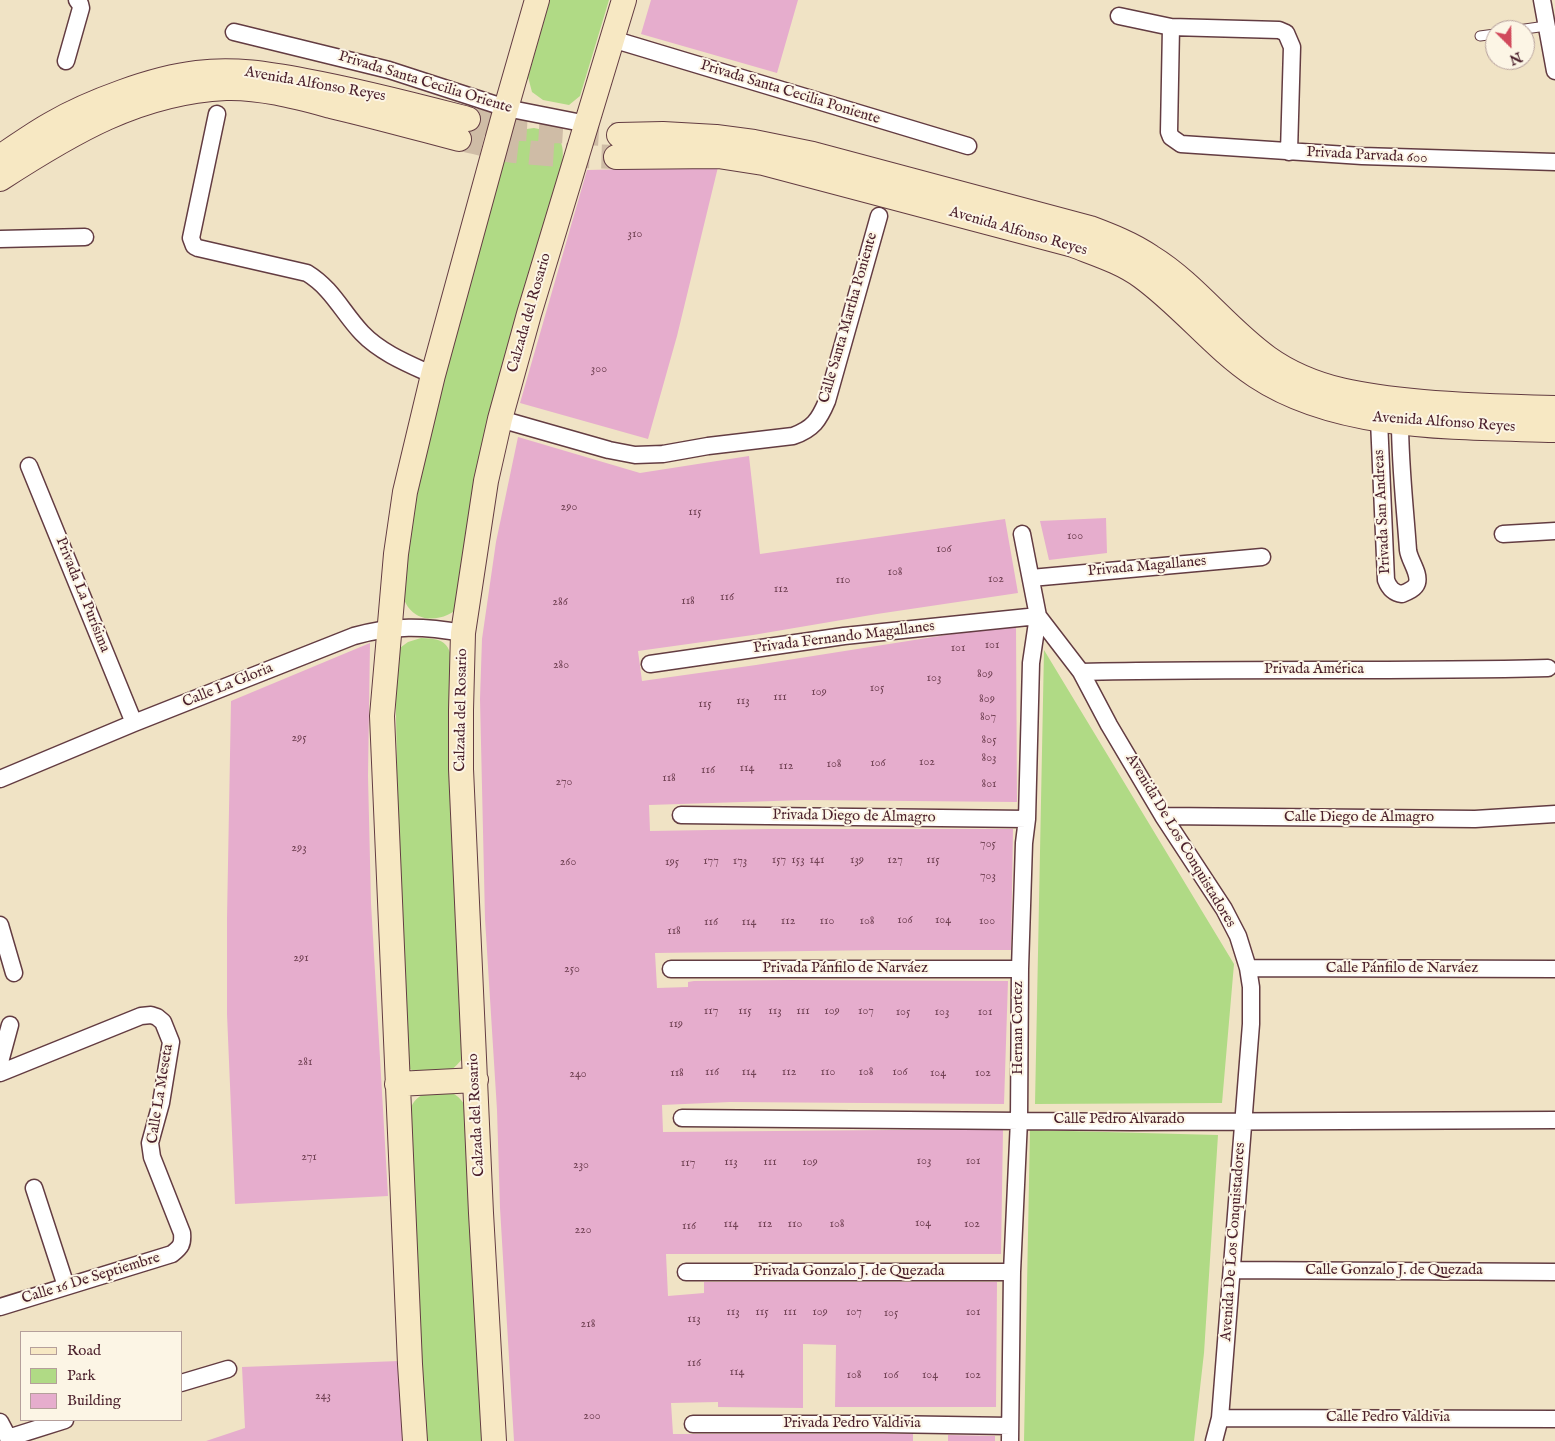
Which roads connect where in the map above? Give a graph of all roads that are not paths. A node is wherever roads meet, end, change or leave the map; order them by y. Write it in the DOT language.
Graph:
graph roads {
  1 [pos="77,0"];
  2 [pos="538,0"];
  3 [pos="624,0"];
  4 [pos="1542,0"];
  5 [pos="1119,16"];
  6 [pos="1171,26"];
  7 [pos="1546,26"];
  8 [pos="1535,28"];
  9 [pos="234,32"];
  10 [pos="1485,35"];
  11 [pos="1480,36"];
  12 [pos="612,40"];
  13 [pos="66,61"];
  14 [pos="1555,71"];
  15 [pos="506,108"];
  16 [pos="217,114"];
  17 [pos="587,124"];
  18 [pos="968,146"];
  19 [pos="1289,152"];
  20 [pos="0,158"];
  21 [pos="1555,162"];
  22 [pos="0,179"];
  23 [pos="878,216"];
  24 [pos="85,237"];
  25 [pos="0,239"];
  26 [pos="433,375"];
  27 [pos="1555,408"];
  28 [pos="500,418"];
  29 [pos="1389,421"];
  30 [pos="1555,430"];
  31 [pos="29,466"];
  32 [pos="1555,531"];
  33 [pos="1022,534"];
  34 [pos="1503,534"];
  35 [pos="1262,557"];
  36 [pos="1031,578"];
  37 [pos="1038,616"];
  38 [pos="390,628"];
  39 [pos="463,633"];
  40 [pos="650,664"];
  41 [pos="1548,668"];
  42 [pos="1081,672"];
  43 [pos="134,724"];
  44 [pos="0,779"];
  45 [pos="1555,814"];
  46 [pos="681,815"];
  47 [pos="1164,816"];
  48 [pos="1026,819"];
  49 [pos="0,925"];
  50 [pos="1248,968"];
  51 [pos="671,969"];
  52 [pos="1020,969"];
  53 [pos="1555,970"];
  54 [pos="14,973"];
  55 [pos="10,1025"];
  56 [pos="0,1062"];
  57 [pos="0,1073"];
  58 [pos="476,1080"];
  59 [pos="397,1084"];
  60 [pos="682,1118"];
  61 [pos="1019,1120"];
  62 [pos="1555,1120"];
  63 [pos="1244,1121"];
  64 [pos="34,1188"];
  65 [pos="180,1248"];
  66 [pos="1233,1270"];
  67 [pos="686,1272"];
  68 [pos="1012,1272"];
  69 [pos="1555,1272"];
  70 [pos="66,1286"];
  71 [pos="0,1307"];
  72 [pos="228,1369"];
  73 [pos="182,1383"];
  74 [pos="1220,1418"];
  75 [pos="1555,1419"];
  76 [pos="63,1421"];
  77 [pos="0,1422"];
  78 [pos="693,1424"];
  79 [pos="1010,1434"];
  80 [pos="9,1440"];
  81 [pos="415,1441"];
  82 [pos="494,1441"];
  83 [pos="1214,1441"];
  1 -- 13 [label="street"];
  2 -- 15 [label="street"];
  3 -- 12 [label="street, Calzada del Rosario"];
  4 -- 7 [label="street"];
  5 -- 6 [label="street, Privada Parvada 600"];
  6 -- 19 [label="street"];
  6 -- 19 [label="street, Privada Parvada 600"];
  7 -- 8 [label="lane"];
  7 -- 14 [label="street"];
  9 -- 15 [label="street, Privada Santa Cecilia Oriente"];
  10 -- 11 [label="lane"];
  12 -- 17 [label="street, Calzada del Rosario"];
  12 -- 18 [label="street, Privada Santa Cecilia Poniente"];
  15 -- 17 [label="street, Privada Santa Cecilia Oriente"];
  15 -- 26 [label="street"];
  16 -- 26 [label="street"];
  17 -- 28 [label="street, Calzada del Rosario"];
  19 -- 21 [label="street, Privada Parvada 600"];
  20 -- 22 [label="street, Avenida Alfonso Reyes"];
  23 -- 28 [label="street, Calle Santa Martha Poniente"];
  24 -- 25 [label="street"];
  26 -- 38 [label="street"];
  27 -- 29 [label="street, Avenida Alfonso Reyes"];
  28 -- 39 [label="street, Calzada del Rosario"];
  29 -- 29 [label="street, Privada San Andreas"];
  29 -- 30 [label="street, Avenida Alfonso Reyes"];
  31 -- 43 [label="street, Privada La Purísima"];
  32 -- 34 [label="street"];
  33 -- 36 [label="street, Avenida De Los Conquistadores"];
  35 -- 36 [label="street, Privada Magallanes"];
  36 -- 37 [label="street, Avenida De Los Conquistadores"];
  37 -- 40 [label="street, Privada Fernando Magallanes"];
  37 -- 42 [label="street, Avenida De Los Conquistadores"];
  37 -- 48 [label="street, Hernan Cortez"];
  38 -- 39 [label="street, Calle La Gloria"];
  38 -- 43 [label="street, Calle La Gloria"];
  38 -- 59 [label="street"];
  39 -- 58 [label="street, Calzada del Rosario"];
  41 -- 42 [label="street, Privada América"];
  42 -- 47 [label="street, Avenida De Los Conquistadores"];
  43 -- 44 [label="street, Calle La Gloria"];
  45 -- 47 [label="street, Calle Diego de Almagro"];
  46 -- 48 [label="street, Privada Diego de Almagro"];
  47 -- 50 [label="street, Avenida De Los Conquistadores"];
  48 -- 52 [label="street, Hernan Cortez"];
  49 -- 54 [label="street"];
  50 -- 53 [label="street, Calle Pánfilo de Narváez"];
  50 -- 63 [label="street, Avenida De Los Conquistadores"];
  51 -- 52 [label="street, Privada Pánfilo de Narváez"];
  52 -- 61 [label="street, Hernan Cortez"];
  55 -- 56 [label="street"];
  57 -- 65 [label="street, Calle La Meseta"];
  58 -- 59 [label="street"];
  58 -- 82 [label="street, Calzada del Rosario"];
  59 -- 81 [label="street"];
  60 -- 61 [label="street, Calle Pedro Alvarado"];
  61 -- 63 [label="street, Calle Pedro Alvarado"];
  61 -- 68 [label="street, Hernan Cortez"];
  62 -- 63 [label="street, Calle Pedro Alvarado"];
  63 -- 66 [label="street, Avenida De Los Conquistadores"];
  64 -- 70 [label="street"];
  65 -- 70 [label="street, Calle 16 De Septiembre"];
  66 -- 69 [label="street, Calle Gonzalo J. de Quezada"];
  66 -- 74 [label="street, Avenida De Los Conquistadores"];
  67 -- 68 [label="street, Privada Gonzalo J. de Quezada"];
  68 -- 79 [label="street, Hernan Cortez"];
  70 -- 71 [label="street, Calle 16 De Septiembre"];
  72 -- 73 [label="street"];
  74 -- 75 [label="street, Calle Pedro Valdivia"];
  74 -- 83 [label="street, Avenida De Los Conquistadores"];
  76 -- 80 [label="street"];
  77 -- 80 [label="street"];
  78 -- 79 [label="street, Privada Pedro Valdivia"];
}
